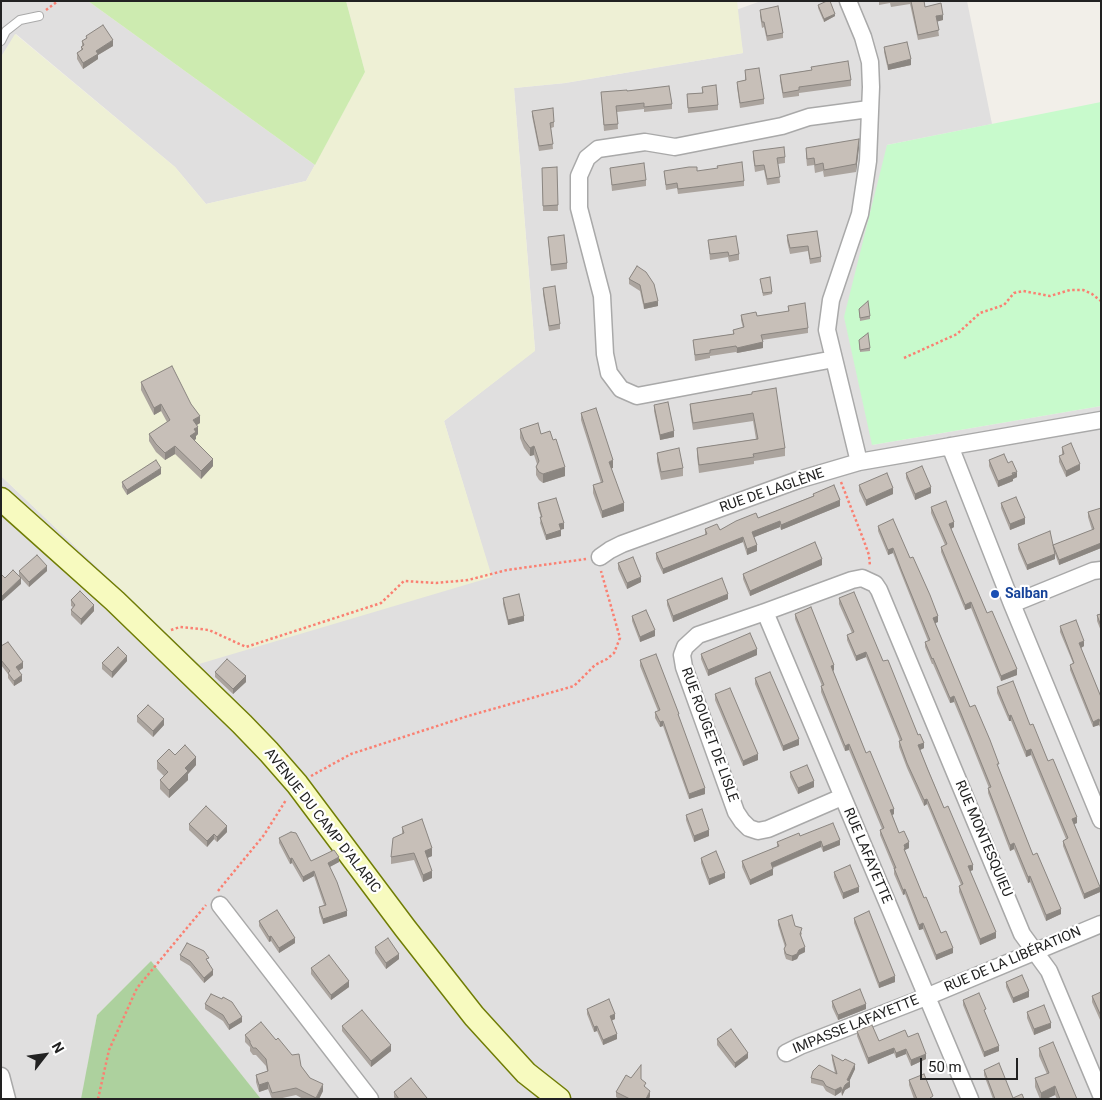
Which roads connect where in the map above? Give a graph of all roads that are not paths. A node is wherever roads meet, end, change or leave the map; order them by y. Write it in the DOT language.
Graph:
graph roads {
  1 [pos="848,1"];
  2 [pos="39,16"];
  3 [pos="1,41"];
  4 [pos="869,109"];
  5 [pos="834,359"];
  6 [pos="1101,420"];
  7 [pos="950,446"];
  8 [pos="859,462"];
  9 [pos="1,499"];
  10 [pos="600,557"];
  11 [pos="1101,570"];
  12 [pos="869,580"];
  13 [pos="1012,604"];
  14 [pos="765,612"];
  15 [pos="842,798"];
  16 [pos="1101,820"];
  17 [pos="215,901"];
  18 [pos="1101,924"];
  19 [pos="1033,951"];
  20 [pos="926,997"];
  21 [pos="786,1053"];
  22 [pos="1095,1065"];
  23 [pos="1,1076"];
  24 [pos="1101,1095"];
  25 [pos="7,1099"];
  26 [pos="370,1099"];
  27 [pos="559,1099"];
  28 [pos="970,1099"];
  1 -- 4 [label="street"];
  2 -- 3 [label="lane"];
  4 -- 5 [label="street"];
  4 -- 5 [label="street"];
  5 -- 8 [label="street"];
  6 -- 7 [label="street, RUE DE LAGLÈNE"];
  7 -- 8 [label="street, RUE DE LAGLÈNE"];
  7 -- 13 [label="street"];
  8 -- 10 [label="street, RUE DE LAGLÈNE"];
  9 -- 27 [label="main road, AVENUE DU CAMP D'ALARIC"];
  11 -- 13 [label="street"];
  12 -- 14 [label="street, RUE ROUGET DE LISLE"];
  12 -- 19 [label="street, RUE MONTESQUIEU"];
  13 -- 16 [label="street"];
  14 -- 15 [label="street, RUE LAFAYETTE"];
  14 -- 15 [label="street, RUE ROUGET DE LISLE"];
  15 -- 20 [label="street, RUE LAFAYETTE"];
  17 -- 26 [label="street"];
  18 -- 19 [label="street, RUE DE LA LIBÉRATION"];
  19 -- 20 [label="street, RUE DE LA LIBÉRATION"];
  19 -- 22 [label="street, RUE MONTESQUIEU"];
  20 -- 21 [label="street, IMPASSE LAFAYETTE"];
  20 -- 28 [label="street, RUE LAFAYETTE"];
  22 -- 24 [label="street, RUE MONTESQUIEU"];
  23 -- 25 [label="street"];
}
